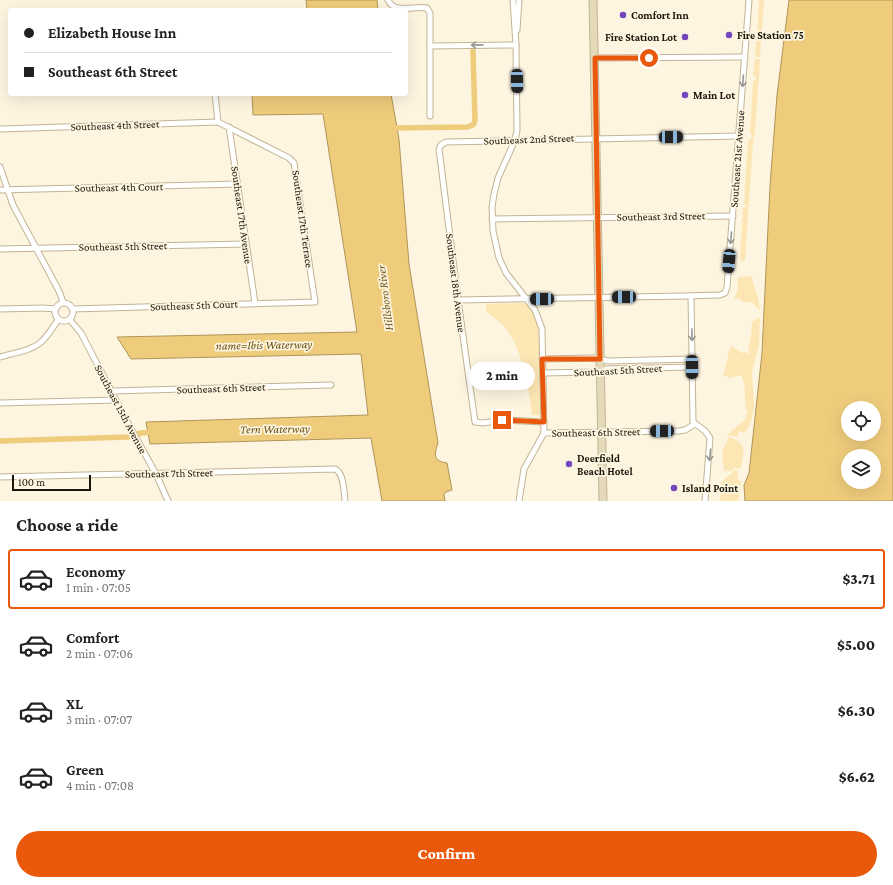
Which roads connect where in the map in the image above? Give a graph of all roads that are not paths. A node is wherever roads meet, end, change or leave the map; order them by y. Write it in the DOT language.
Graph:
graph roads {
  1 [pos="388,0"];
  2 [pos="513,0"];
  3 [pos="519,0"];
  4 [pos="593,0"];
  5 [pos="749,0"];
  6 [pos="394,8"];
  7 [pos="408,8"];
  8 [pos="516,45"];
  9 [pos="430,46"];
  10 [pos="745,57"];
  11 [pos="595,58"];
  12 [pos="215,96"];
  13 [pos="430,116"];
  14 [pos="218,122"];
  15 [pos="229,127"];
  16 [pos="0,129"];
  17 [pos="739,136"];
  18 [pos="596,138"];
  19 [pos="515,140"];
  20 [pos="441,145"];
  21 [pos="0,167"];
  22 [pos="237,184"];
  23 [pos="0,190"];
  24 [pos="7,190"];
  25 [pos="733,216"];
  26 [pos="597,217"];
  27 [pos="492,219"];
  28 [pos="246,244"];
  29 [pos="36,248"];
  30 [pos="0,249"];
  31 [pos="691,296"];
  32 [pos="599,298"];
  33 [pos="528,299"];
  34 [pos="458,300"];
  35 [pos="63,302"];
  36 [pos="315,302"];
  37 [pos="255,303"];
  38 [pos="0,309"];
  39 [pos="56,309"];
  40 [pos="72,309"];
  41 [pos="58,320"];
  42 [pos="70,320"];
  43 [pos="0,357"];
  44 [pos="542,359"];
  45 [pos="600,359"];
  46 [pos="692,359"];
  47 [pos="692,367"];
  48 [pos="600,370"];
  49 [pos="543,373"];
  50 [pos="331,385"];
  51 [pos="112,391"];
  52 [pos="116,400"];
  53 [pos="0,403"];
  54 [pos="475,422"];
  55 [pos="544,422"];
  56 [pos="695,424"];
  57 [pos="601,432"];
  58 [pos="544,433"];
  59 [pos="156,474"];
  60 [pos="0,477"];
  61 [pos="520,500"];
  62 [pos="168,501"];
  63 [pos="345,501"];
  64 [pos="603,501"];
  65 [pos="705,501"];
  1 -- 6 [label="street"];
  2 -- 8 [label="street"];
  3 -- 8 [label="street"];
  4 -- 11 [label="main road"];
  5 -- 10 [label="street, Southeast 21st Avenue"];
  7 -- 9 [label="street"];
  8 -- 9 [label="street, one-way"];
  8 -- 19 [label="street"];
  9 -- 13 [label="street"];
  10 -- 11 [label="street"];
  10 -- 17 [label="street, Southeast 21st Avenue, one-way"];
  11 -- 18 [label="main road"];
  12 -- 14 [label="street"];
  14 -- 15 [label="street, Southeast 4th Street"];
  14 -- 16 [label="street, Southeast 4th Street"];
  15 -- 22 [label="street, Southeast 17th Avenue"];
  15 -- 36 [label="street, Southeast 17th Terrace"];
  17 -- 18 [label="street, Southeast 2nd Street"];
  17 -- 25 [label="street, Southeast 21st Avenue"];
  18 -- 19 [label="street, Southeast 2nd Street"];
  18 -- 26 [label="main road"];
  19 -- 20 [label="street, Southeast 2nd Street"];
  19 -- 27 [label="street"];
  20 -- 34 [label="street, Southeast 18th Avenue"];
  21 -- 24 [label="street"];
  22 -- 24 [label="street, Southeast 4th Court"];
  22 -- 28 [label="street, Southeast 17th Avenue"];
  23 -- 24 [label="street, Southeast 4th Court"];
  24 -- 29 [label="street"];
  25 -- 26 [label="street, Southeast 3rd Street"];
  25 -- 31 [label="street, Southeast 21st Avenue, one-way"];
  26 -- 27 [label="street, Southeast 3rd Street"];
  26 -- 32 [label="main road"];
  27 -- 33 [label="street"];
  28 -- 29 [label="street, Southeast 5th Street"];
  28 -- 37 [label="street, Southeast 17th Avenue"];
  29 -- 30 [label="street, Southeast 5th Street"];
  29 -- 35 [label="street"];
  31 -- 32 [label="street"];
  31 -- 46 [label="street, one-way"];
  32 -- 33 [label="street"];
  32 -- 45 [label="main road"];
  33 -- 34 [label="street"];
  33 -- 44 [label="street"];
  34 -- 54 [label="street, Southeast 18th Avenue"];
  35 -- 39 [label="street"];
  35 -- 40 [label="street"];
  36 -- 37 [label="street, Southeast 5th Court"];
  37 -- 40 [label="street, Southeast 5th Court"];
  38 -- 39 [label="street"];
  39 -- 41 [label="street"];
  40 -- 42 [label="street"];
  41 -- 42 [label="street"];
  41 -- 43 [label="street"];
  42 -- 51 [label="street, Southeast 15th Avenue"];
  44 -- 45 [label="street, Southeast 5th Street"];
  44 -- 49 [label="street"];
  45 -- 46 [label="street, Southeast 5th Street"];
  45 -- 48 [label="main road"];
  46 -- 47 [label="street"];
  47 -- 48 [label="street, Southeast 5th Street"];
  47 -- 56 [label="street"];
  48 -- 49 [label="street, Southeast 5th Street"];
  48 -- 57 [label="main road"];
  49 -- 55 [label="street"];
  50 -- 51 [label="street, Southeast 6th Street"];
  51 -- 52 [label="street, Southeast 15th Avenue"];
  52 -- 53 [label="street"];
  52 -- 59 [label="street, Southeast 15th Avenue"];
  54 -- 55 [label="street, Southeast 6th Street"];
  55 -- 58 [label="street"];
  56 -- 57 [label="street, Southeast 6th Street"];
  56 -- 65 [label="street, one-way"];
  57 -- 58 [label="street, Southeast 6th Street"];
  57 -- 64 [label="main road"];
  58 -- 61 [label="street"];
  59 -- 60 [label="street, Southeast 7th Street"];
  59 -- 62 [label="street, Southeast 15th Avenue"];
  59 -- 63 [label="street, Southeast 7th Street"];
}
